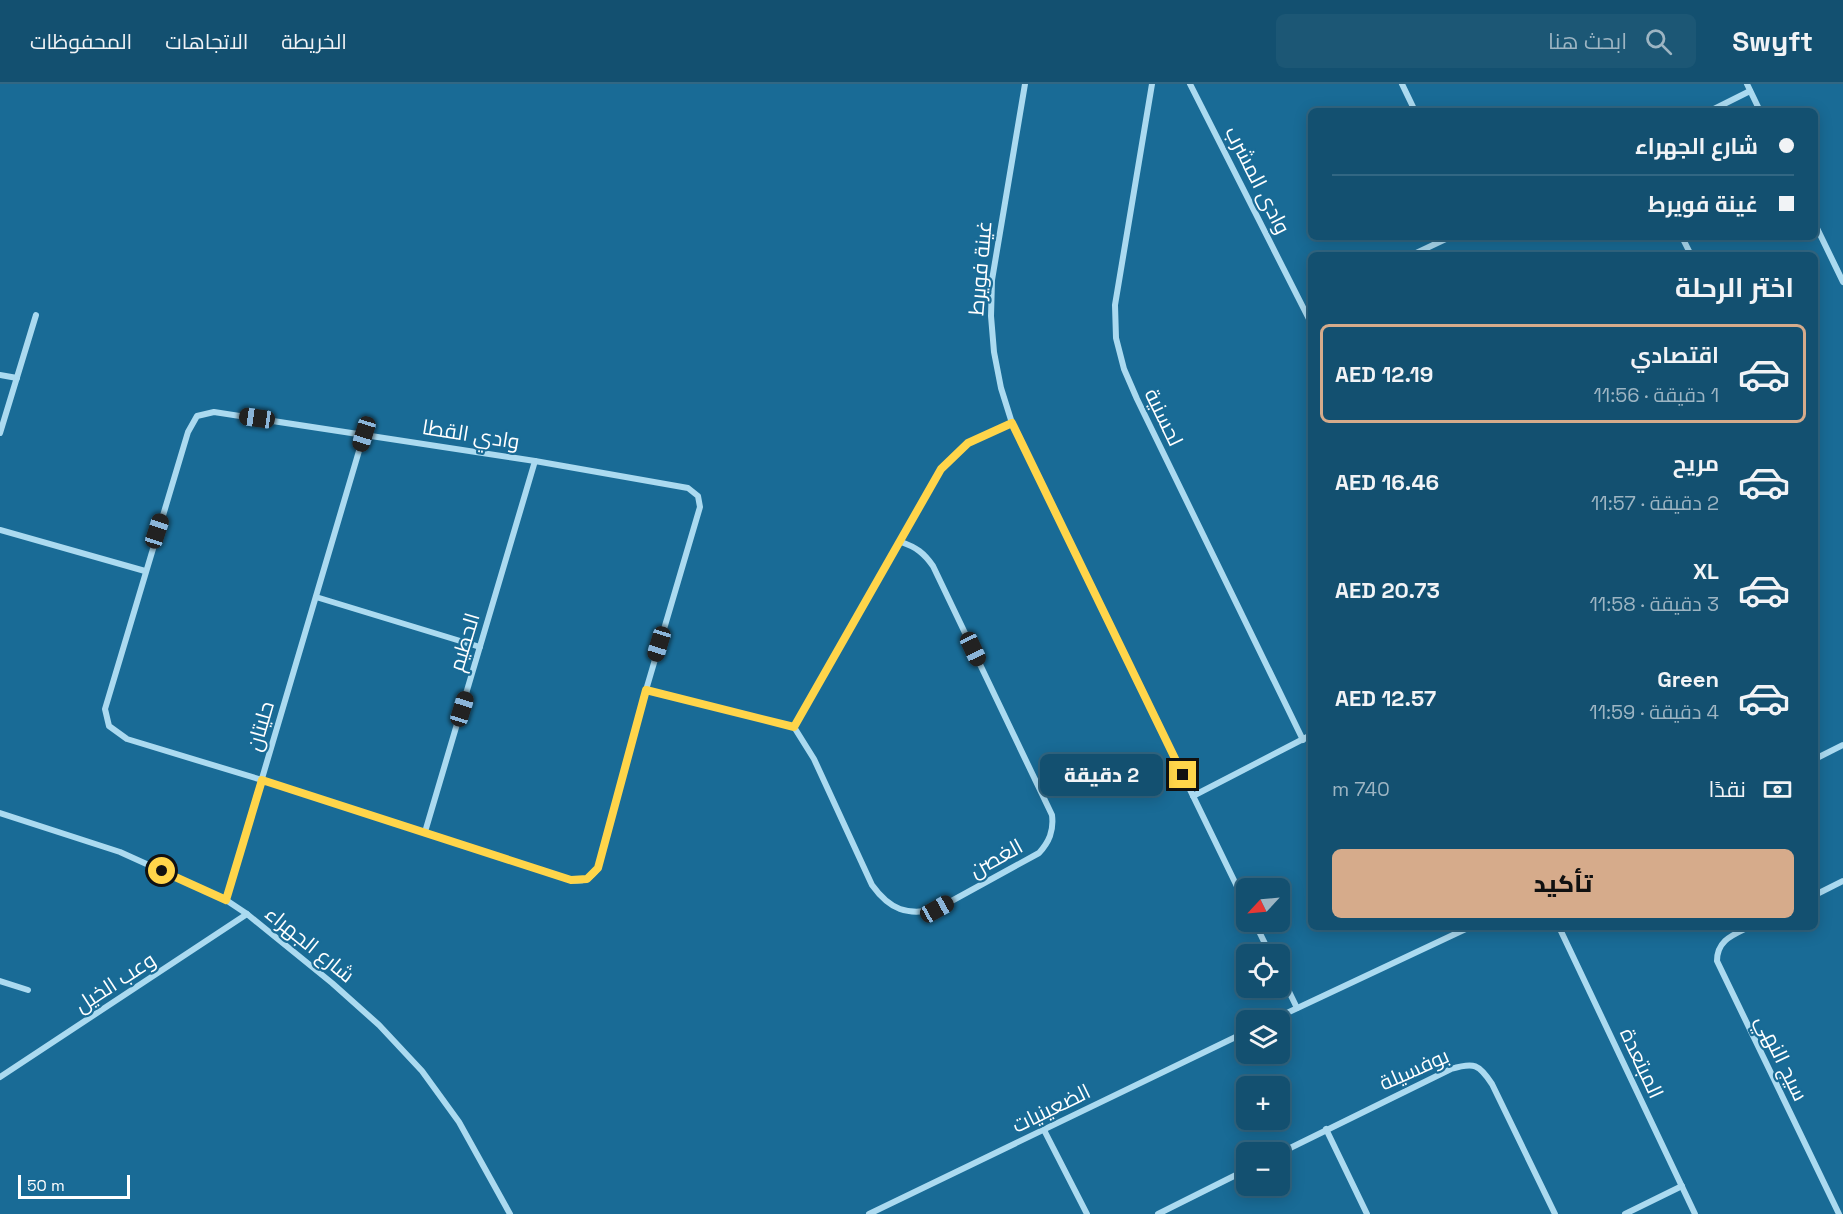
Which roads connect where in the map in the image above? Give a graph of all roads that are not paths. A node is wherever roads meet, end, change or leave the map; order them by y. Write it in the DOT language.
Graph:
graph roads {
  1 [pos="1025,84"];
  2 [pos="1152,84"];
  3 [pos="1190,84"];
  4 [pos="1402,84"];
  5 [pos="1747,84"];
  6 [pos="1750,92"];
  7 [pos="1414,108"];
  8 [pos="1716,108"];
  9 [pos="1758,108"];
  10 [pos="1818,230"];
  11 [pos="1443,240"];
  12 [pos="1418,252"];
  13 [pos="1843,282"];
  14 [pos="1308,305"];
  15 [pos="1304,307"];
  16 [pos="36,315"];
  17 [pos="1308,316"];
  18 [pos="0,375"];
  19 [pos="16,378"];
  20 [pos="1012,423"];
  21 [pos="0,433"];
  22 [pos="364,434"];
  23 [pos="536,461"];
  24 [pos="0,530"];
  25 [pos="901,542"];
  26 [pos="145,571"];
  27 [pos="315,597"];
  28 [pos="480,647"];
  29 [pos="646,690"];
  30 [pos="794,727"];
  31 [pos="1308,737"];
  32 [pos="1303,740"];
  33 [pos="1843,745"];
  34 [pos="1818,758"];
  35 [pos="262,780"];
  36 [pos="1193,796"];
  37 [pos="0,813"];
  38 [pos="425,832"];
  39 [pos="1843,881"];
  40 [pos="1236,884"];
  41 [pos="1818,894"];
  42 [pos="226,900"];
  43 [pos="247,914"];
  44 [pos="1464,930"];
  45 [pos="1560,930"];
  46 [pos="1743,930"];
  47 [pos="0,981"];
  48 [pos="28,990"];
  49 [pos="1290,994"];
  50 [pos="1297,1008"];
  51 [pos="1290,1011"];
  52 [pos="1236,1037"];
  53 [pos="0,1077"];
  54 [pos="1326,1129"];
  55 [pos="1044,1130"];
  56 [pos="1290,1148"];
  57 [pos="1236,1175"];
  58 [pos="1682,1186"];
  59 [pos="1176,1206"];
  60 [pos="510,1214"];
  61 [pos="869,1214"];
  62 [pos="1087,1214"];
  63 [pos="1158,1214"];
  64 [pos="1180,1214"];
  65 [pos="1367,1214"];
  66 [pos="1555,1214"];
  67 [pos="1625,1214"];
  68 [pos="1695,1214"];
  69 [pos="1839,1214"];
  1 -- 20 [label="street, غينة فويرط"];
  2 -- 32 [label="street, لحسنية"];
  3 -- 15 [label="street, وادى المشرب"];
  4 -- 7 [label="street"];
  5 -- 6 [label="street"];
  6 -- 8 [label="street"];
  6 -- 9 [label="street"];
  10 -- 13 [label="street"];
  11 -- 12 [label="street"];
  14 -- 15 [label="street"];
  15 -- 17 [label="street, وادى المشرب"];
  16 -- 19 [label="street"];
  18 -- 19 [label="street"];
  19 -- 21 [label="street"];
  20 -- 25 [label="street"];
  20 -- 36 [label="street, غينة فويرط"];
  22 -- 23 [label="street, وادي القطا"];
  22 -- 26 [label="street, وادي القطا"];
  22 -- 27 [label="street, حليتان"];
  23 -- 28 [label="street, الحطيم"];
  23 -- 29 [label="street, وادي القطا"];
  24 -- 26 [label="street"];
  25 -- 30 [label="street"];
  25 -- 30 [label="street, الغصن"];
  26 -- 35 [label="street, وادي القطا"];
  27 -- 28 [label="street"];
  27 -- 35 [label="street, حليتان"];
  28 -- 38 [label="street, الحطيم"];
  29 -- 30 [label="street"];
  29 -- 38 [label="street, وادي القطا"];
  31 -- 32 [label="street"];
  32 -- 36 [label="street"];
  33 -- 34 [label="street"];
  35 -- 38 [label="street, وادي القطا"];
  35 -- 42 [label="street, حليتان"];
  36 -- 40 [label="street, غينة فويرط"];
  37 -- 42 [label="street, شارع الجهراء"];
  39 -- 41 [label="street"];
  42 -- 43 [label="street, شارع الجهراء"];
  43 -- 53 [label="street, وعب الخيل"];
  43 -- 60 [label="street, شارع الجهراء"];
  44 -- 50 [label="street"];
  45 -- 58 [label="street, المبتعدة"];
  46 -- 69 [label="street, سيج النهي"];
  47 -- 48 [label="street"];
  49 -- 50 [label="street"];
  50 -- 51 [label="street"];
  52 -- 55 [label="street, الضعينيات"];
  54 -- 56 [label="street, بوفسيلة"];
  54 -- 65 [label="street"];
  54 -- 66 [label="street, بوفسيلة"];
  55 -- 61 [label="street, الضعينيات"];
  55 -- 62 [label="street"];
  57 -- 59 [label="street"];
  58 -- 67 [label="street"];
  58 -- 68 [label="street, المبتعدة"];
  59 -- 63 [label="street"];
  59 -- 64 [label="street"];
}
